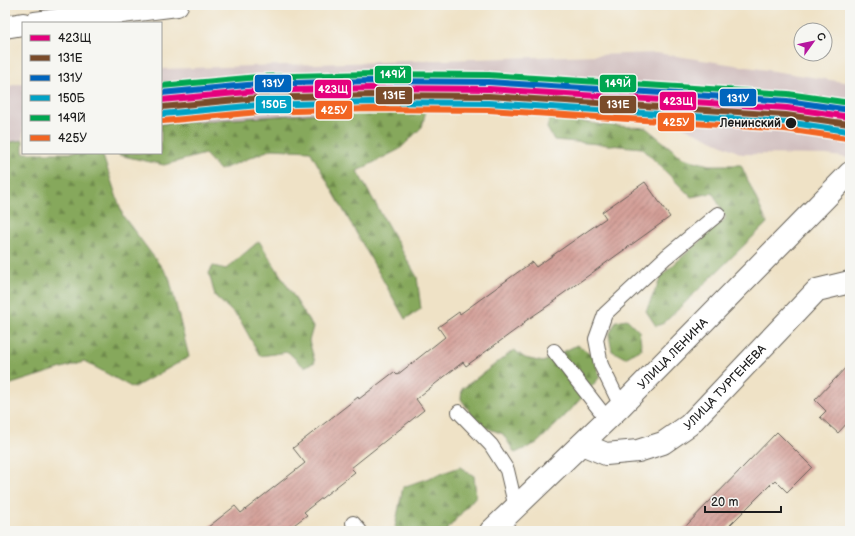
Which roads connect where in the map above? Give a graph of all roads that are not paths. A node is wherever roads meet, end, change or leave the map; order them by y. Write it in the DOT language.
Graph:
graph roads {
  1 [pos="177,5"];
  2 [pos="43,22"];
  3 [pos="22,24"];
  4 [pos="5,27"];
  5 [pos="850,173"];
  6 [pos="718,214"];
  7 [pos="850,282"];
  8 [pos="554,351"];
  9 [pos="459,412"];
  10 [pos="614,412"];
  11 [pos="582,444"];
  12 [pos="516,508"];
  13 [pos="491,531"];
  1 -- 2 [label="street"];
  3 -- 4 [label="street"];
  5 -- 10 [label="street, УЛИЦА ЛЕНИНА"];
  6 -- 10 [label="lane"];
  7 -- 11 [label="street, УЛИЦА ТУРГЕНЕВА"];
  8 -- 10 [label="lane"];
  9 -- 12 [label="lane"];
  10 -- 11 [label="street, УЛИЦА ЛЕНИНА"];
  11 -- 12 [label="street, УЛИЦА ЛЕНИНА"];
  12 -- 13 [label="street, УЛИЦА ЛЕНИНА"];
}
